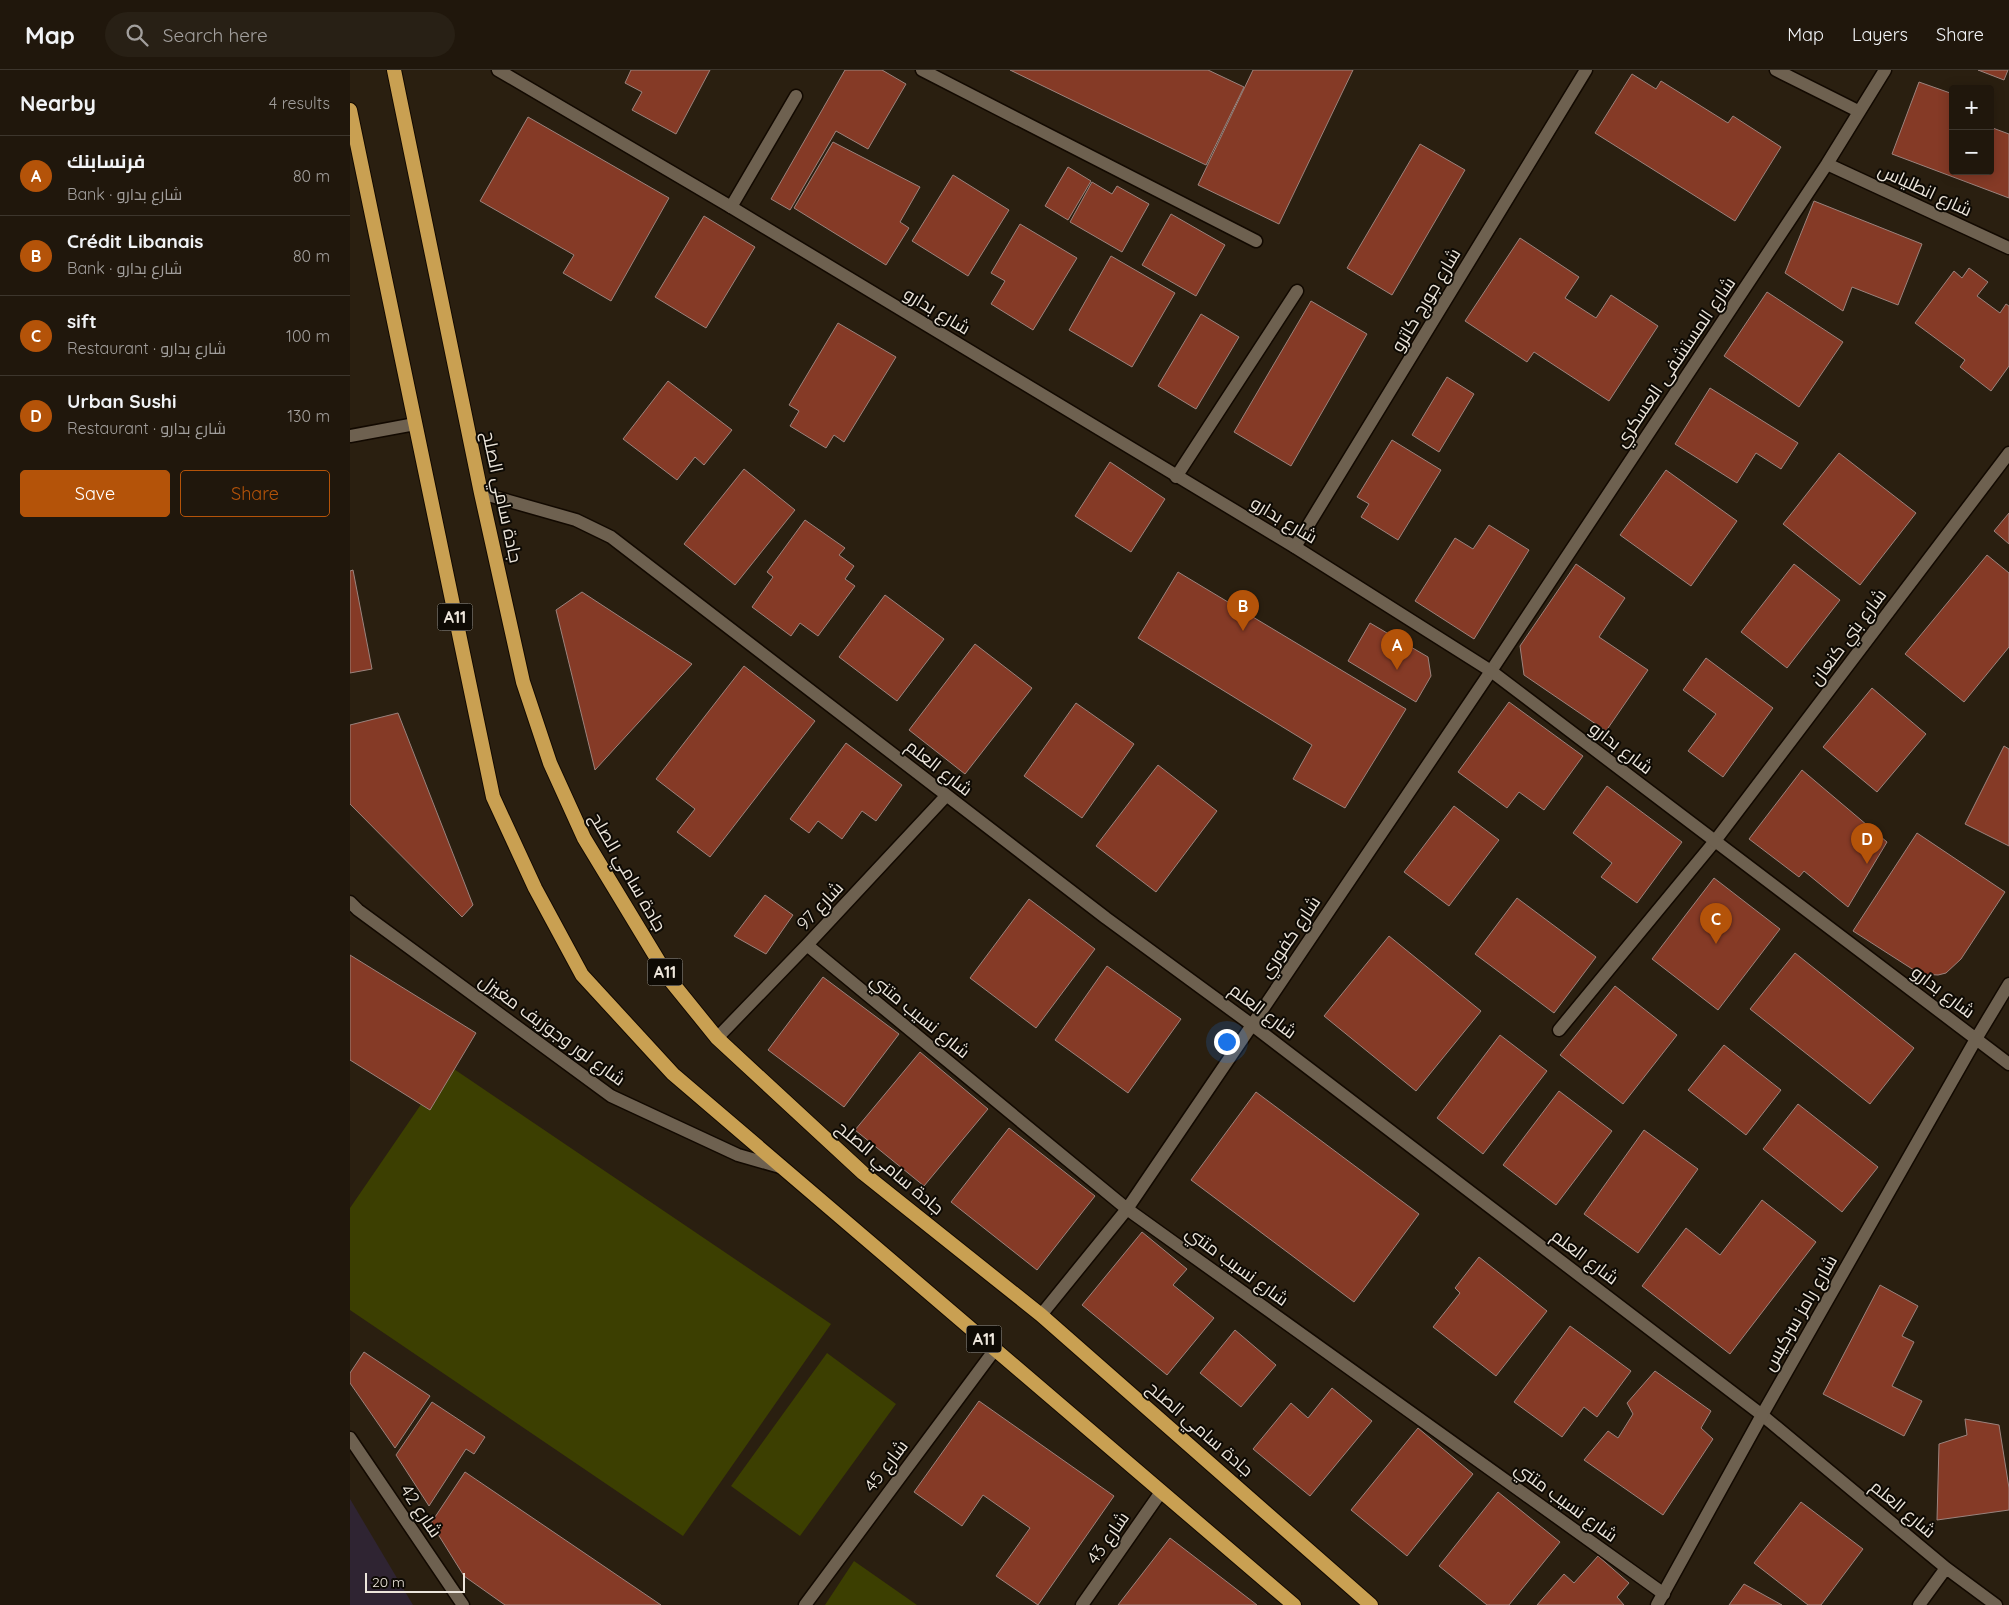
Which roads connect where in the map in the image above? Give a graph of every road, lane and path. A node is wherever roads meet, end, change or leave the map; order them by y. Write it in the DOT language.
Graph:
graph roads {
  1 [pos="394,70"];
  2 [pos="498,70"];
  3 [pos="922,70"];
  4 [pos="1586,70"];
  5 [pos="1776,70"];
  6 [pos="1885,70"];
  7 [pos="796,96"];
  8 [pos="350,110"];
  9 [pos="1858,112"];
  10 [pos="1827,164"];
  11 [pos="731,207"];
  12 [pos="1256,241"];
  13 [pos="2009,248"];
  14 [pos="1298,291"];
  15 [pos="415,424"];
  16 [pos="350,436"];
  17 [pos="2009,453"];
  18 [pos="1176,477"];
  19 [pos="481,493"];
  20 [pos="1295,548"];
  21 [pos="1490,671"];
  22 [pos="946,796"];
  23 [pos="1715,841"];
  24 [pos="350,902"];
  25 [pos="807,945"];
  26 [pos="2009,984"];
  27 [pos="1252,1025"];
  28 [pos="1559,1030"];
  29 [pos="717,1038"];
  30 [pos="1976,1039"];
  31 [pos="2009,1064"];
  32 [pos="780,1167"];
  33 [pos="1127,1209"];
  34 [pos="1041,1315"];
  35 [pos="996,1348"];
  36 [pos="1762,1415"];
  37 [pos="350,1438"];
  38 [pos="1162,1492"];
  39 [pos="1946,1568"];
  40 [pos="1660,1600"];
  41 [pos="464,1605"];
  42 [pos="805,1605"];
  43 [pos="1082,1605"];
  44 [pos="1294,1605"];
  45 [pos="1371,1605"];
  46 [pos="1920,1605"];
  47 [pos="1996,1605"];
  1 -- 19 [label="highway, جادة سامي الصلح / A11"];
  2 -- 11 [label="street, شارع بدارو"];
  3 -- 12 [label="street"];
  4 -- 20 [label="street, شارع جورج كاترو"];
  5 -- 9 [label="street"];
  6 -- 9 [label="street, شارع المستشفى العسكري"];
  7 -- 11 [label="street"];
  8 -- 15 [label="highway, A11"];
  9 -- 10 [label="street, شارع المستشفى العسكري"];
  10 -- 13 [label="street, شارع انطلياس"];
  10 -- 21 [label="street, شارع المستشفى العسكري"];
  11 -- 18 [label="street, شارع بدارو"];
  14 -- 18 [label="street"];
  15 -- 16 [label="street"];
  15 -- 32 [label="highway, A11"];
  17 -- 23 [label="street, شارع بني كنعان"];
  18 -- 20 [label="street, شارع بدارو"];
  19 -- 22 [label="street, شارع العلم"];
  19 -- 29 [label="highway, جادة سامي الصلح / A11"];
  20 -- 21 [label="street, شارع بدارو"];
  21 -- 23 [label="street, شارع بدارو"];
  21 -- 27 [label="street, شارع كفوري"];
  22 -- 25 [label="street, شارع 97"];
  22 -- 27 [label="street, شارع العلم"];
  23 -- 28 [label="street, شارع بني كنعان"];
  23 -- 30 [label="street, شارع بدارو"];
  24 -- 32 [label="street, شارع لور وجوزيف مغيزل"];
  25 -- 29 [label="street, شارع 97"];
  25 -- 33 [label="street, شارع نسيب متني"];
  26 -- 30 [label="street, شارع رامز سركيس"];
  27 -- 33 [label="street, شارع كفوري"];
  27 -- 36 [label="street, شارع العلم"];
  29 -- 34 [label="highway, جادة سامي الصلح / A11"];
  30 -- 31 [label="street, شارع بدارو"];
  30 -- 36 [label="street, شارع رامز سركيس"];
  32 -- 35 [label="highway, A11"];
  33 -- 34 [label="street, شارع كفوري"];
  33 -- 40 [label="street, شارع نسيب متني"];
  34 -- 45 [label="highway, جادة سامي الصلح / A11"];
  35 -- 38 [label="highway, A11"];
  35 -- 42 [label="street, شارع 45"];
  36 -- 39 [label="street, شارع العلم"];
  36 -- 40 [label="street, شارع رامز سركيس"];
  37 -- 41 [label="street, شارع 42"];
  38 -- 43 [label="street, شارع 43"];
  38 -- 44 [label="highway, A11"];
  39 -- 46 [label="street"];
  39 -- 47 [label="street, شارع العلم"];
}
